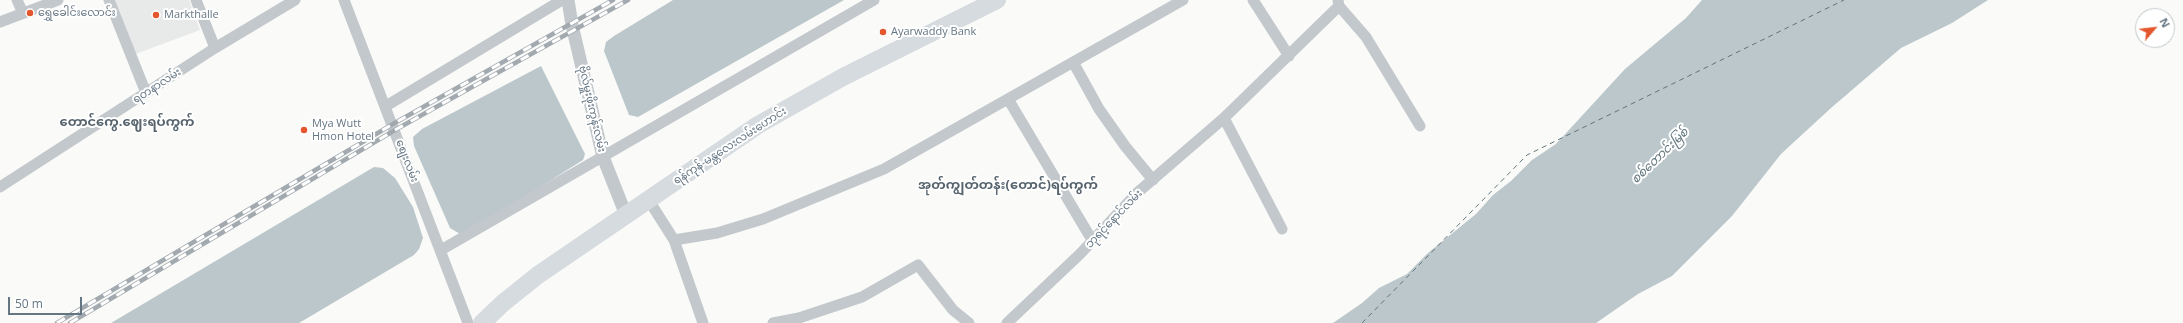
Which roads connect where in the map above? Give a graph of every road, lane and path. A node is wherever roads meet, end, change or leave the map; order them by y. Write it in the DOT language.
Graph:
graph roads {
  1 [pos="17,0"];
  2 [pos="58,0"];
  3 [pos="109,0"];
  4 [pos="196,0"];
  5 [pos="294,0"];
  6 [pos="344,0"];
  7 [pos="562,0"];
  8 [pos="568,0"];
  9 [pos="874,0"];
  10 [pos="997,0"];
  11 [pos="1183,0"];
  12 [pos="1253,0"];
  13 [pos="1339,3"];
  14 [pos="23,13"];
  15 [pos="0,22"];
  16 [pos="215,48"];
  17 [pos="1289,56"];
  18 [pos="1073,62"];
  19 [pos="146,92"];
  20 [pos="1008,99"];
  21 [pos="386,106"];
  22 [pos="1224,118"];
  23 [pos="1420,126"];
  24 [pos="603,157"];
  25 [pos="1153,180"];
  26 [pos="0,187"];
  27 [pos="648,199"];
  28 [pos="626,215"];
  29 [pos="1282,229"];
  30 [pos="674,240"];
  31 [pos="1092,240"];
  32 [pos="441,250"];
  33 [pos="489,320"];
  34 [pos="468,323"];
  35 [pos="703,323"];
  36 [pos="773,323"];
  37 [pos="969,323"];
  38 [pos="1007,323"];
  1 -- 14 [label="street"];
  2 -- 14 [label="street"];
  3 -- 19 [label="street"];
  4 -- 16 [label="street"];
  5 -- 16 [label="street, ရတနာလမ်း"];
  6 -- 21 [label="street, စျေးလမ်း"];
  7 -- 21 [label="street"];
  8 -- 24 [label="street, ဗိုလ်မှူးဖိုးကွန်းလမ်း"];
  9 -- 24 [label="street"];
  10 -- 27 [label="highway, ရန်ကုန်-မန္တလေးလမ်းဟောင်း"];
  11 -- 18 [label="street"];
  12 -- 17 [label="street"];
  13 -- 17 [label="street, ဘုရင့်နောင်လမ်း"];
  13 -- 23 [label="street"];
  14 -- 15 [label="street"];
  16 -- 19 [label="street, ရတနာလမ်း"];
  17 -- 22 [label="street, ဘုရင့်နောင်လမ်း"];
  18 -- 20 [label="street"];
  18 -- 25 [label="street"];
  19 -- 26 [label="street, ရတနာလမ်း"];
  20 -- 30 [label="street"];
  20 -- 31 [label="street"];
  21 -- 32 [label="street, စျေးလမ်း"];
  22 -- 25 [label="street, ဘုရင့်နောင်လမ်း"];
  22 -- 29 [label="street"];
  24 -- 28 [label="street, ဗိုလ်မှူးဖိုးကွန်းလမ်း"];
  24 -- 32 [label="street"];
  25 -- 31 [label="street, ဘုရင့်နောင်လမ်း"];
  27 -- 28 [label="highway, ရန်ကုန်-မန္တလေးလမ်းဟောင်း"];
  27 -- 30 [label="street"];
  28 -- 33 [label="highway, ရန်ကုန်-မန္တလေးလမ်းဟောင်း"];
  30 -- 35 [label="street"];
  31 -- 38 [label="street, ဘုရင့်နောင်လမ်း"];
  32 -- 34 [label="street, စျေးလမ်း"];
  36 -- 37 [label="street"];
}
